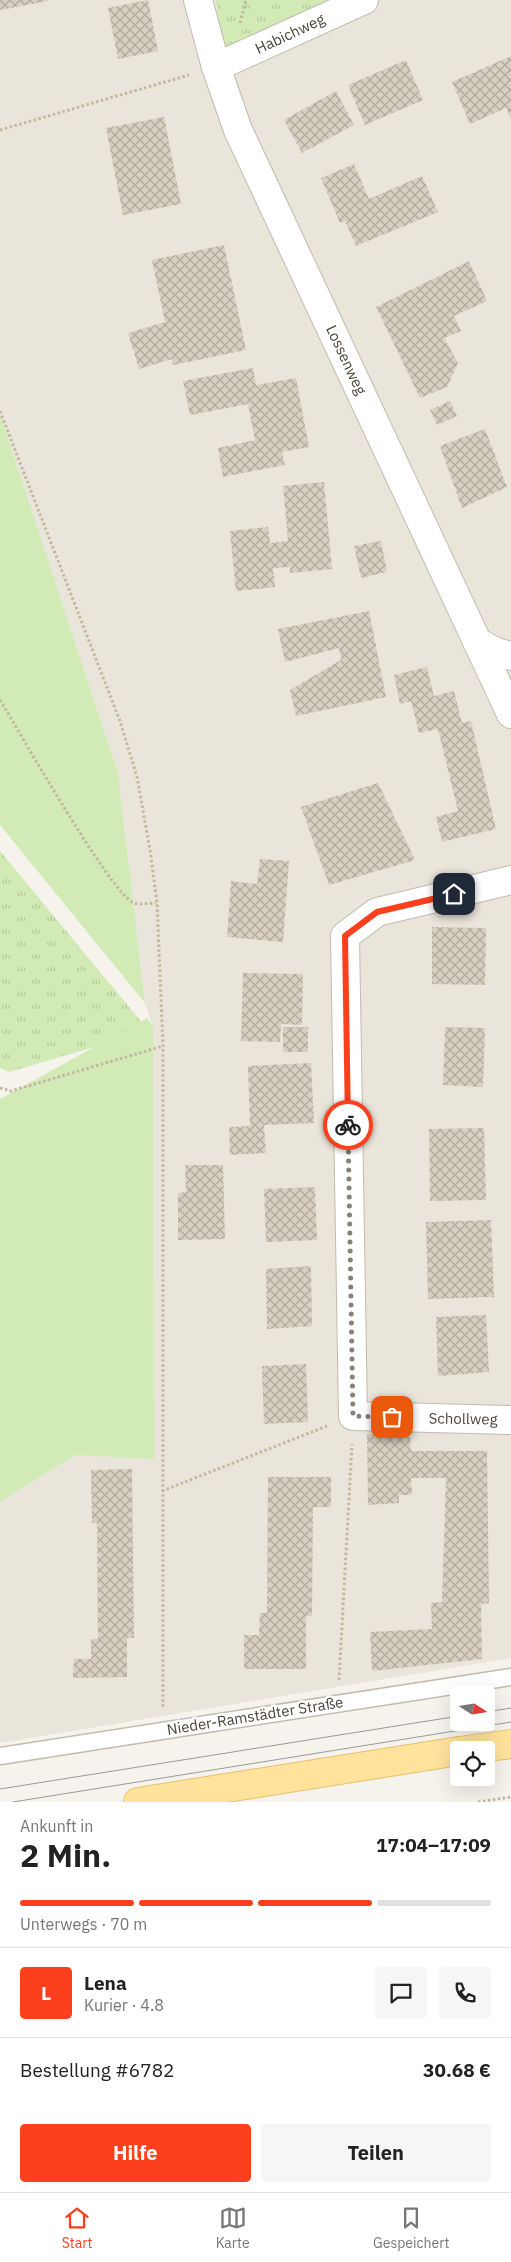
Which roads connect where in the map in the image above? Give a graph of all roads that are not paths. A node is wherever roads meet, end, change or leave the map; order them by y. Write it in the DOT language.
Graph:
graph roads {
  1 [pos="198,0"];
  2 [pos="364,0"];
  3 [pos="216,67"];
  4 [pos="477,642"];
  5 [pos="511,656"];
  6 [pos="511,714"];
  7 [pos="511,880"];
  8 [pos="511,1420"];
  9 [pos="511,1677"];
  10 [pos="511,1744"];
  11 [pos="495,1746"];
  12 [pos="450,1752"];
  13 [pos="0,1756"];
  14 [pos="138,1802"];
  1 -- 3 [label="street, Lossenweg"];
  2 -- 3 [label="street, Habichweg"];
  3 -- 4 [label="street, Lossenweg"];
  4 -- 5 [label="street"];
  4 -- 6 [label="street, Lossenweg"];
  7 -- 8 [label="street, Schollweg"];
  9 -- 13 [label="lane, Nieder-Ramstädter Straße"];
  10 -- 11 [label="main road"];
  12 -- 14 [label="main road"];
}
